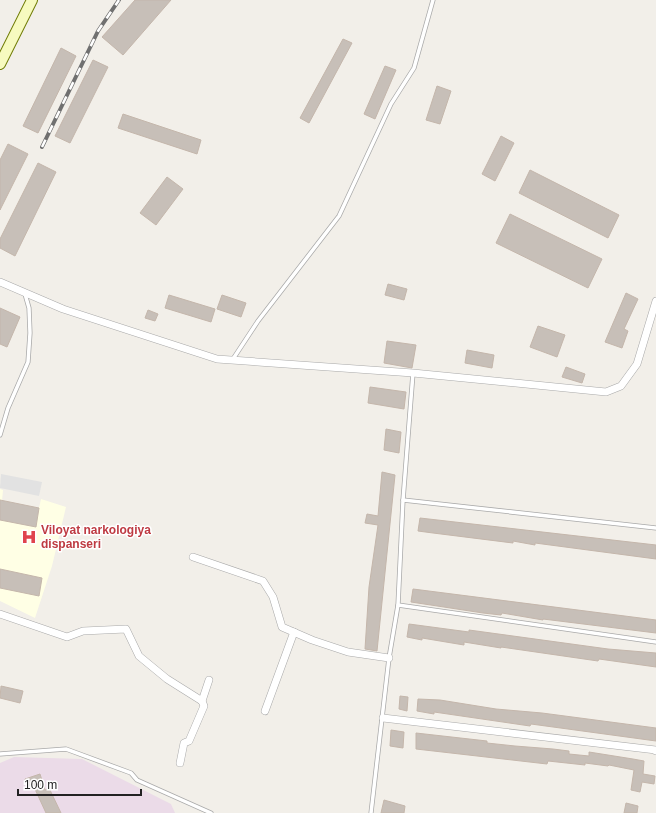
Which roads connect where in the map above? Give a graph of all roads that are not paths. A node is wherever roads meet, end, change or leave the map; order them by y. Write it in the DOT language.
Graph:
graph roads {
  1 [pos="32,0"];
  2 [pos="433,0"];
  3 [pos="0,64"];
  4 [pos="0,282"];
  5 [pos="25,293"];
  6 [pos="656,301"];
  7 [pos="232,360"];
  8 [pos="413,373"];
  9 [pos="0,435"];
  10 [pos="403,500"];
  11 [pos="656,528"];
  12 [pos="193,558"];
  13 [pos="398,605"];
  14 [pos="0,614"];
  15 [pos="294,632"];
  16 [pos="656,642"];
  17 [pos="389,658"];
  18 [pos="209,680"];
  19 [pos="202,701"];
  20 [pos="265,711"];
  21 [pos="383,718"];
  22 [pos="656,751"];
  23 [pos="0,754"];
  24 [pos="180,763"];
  25 [pos="211,813"];
  26 [pos="371,813"];
  1 -- 3 [label="main road"];
  2 -- 7 [label="lane"];
  4 -- 5 [label="street"];
  5 -- 7 [label="street"];
  5 -- 9 [label="lane"];
  6 -- 8 [label="street"];
  7 -- 8 [label="street"];
  8 -- 10 [label="lane"];
  10 -- 11 [label="lane"];
  10 -- 13 [label="lane"];
  12 -- 15 [label="street"];
  13 -- 16 [label="lane"];
  13 -- 17 [label="lane"];
  14 -- 19 [label="street"];
  15 -- 17 [label="street"];
  15 -- 20 [label="street"];
  17 -- 21 [label="lane"];
  18 -- 19 [label="street"];
  19 -- 24 [label="street"];
  21 -- 22 [label="street"];
  21 -- 26 [label="lane"];
  23 -- 25 [label="lane"];
}
